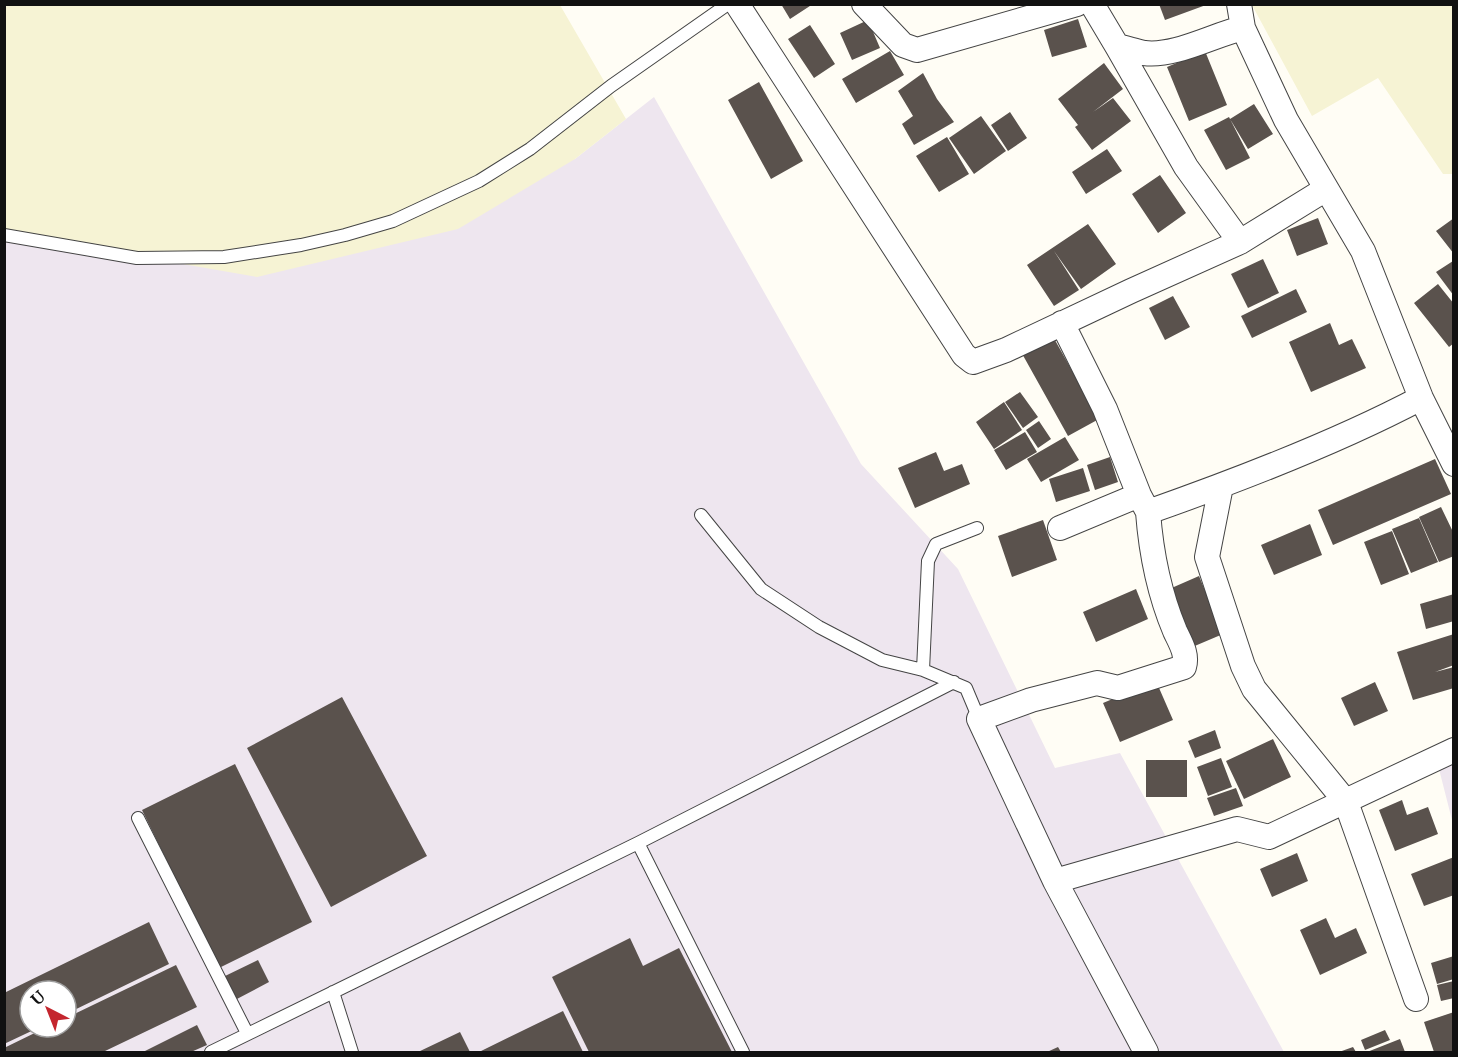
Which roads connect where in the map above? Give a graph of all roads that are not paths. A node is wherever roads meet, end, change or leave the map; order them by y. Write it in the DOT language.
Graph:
graph roads {
  1 [pos="728,4"];
  2 [pos="737,4"];
  3 [pos="864,4"];
  4 [pos="1077,4"];
  5 [pos="1092,4"];
  6 [pos="1241,16"];
  7 [pos="1117,46"];
  8 [pos="1326,189"];
  9 [pos="4,235"];
  10 [pos="1240,242"];
  11 [pos="1062,324"];
  12 [pos="1421,398"];
  13 [pos="1454,464"];
  14 [pos="1221,486"];
  15 [pos="1143,504"];
  16 [pos="701,515"];
  17 [pos="977,528"];
  18 [pos="1060,528"];
  19 [pos="923,670"];
  20 [pos="954,682"];
  21 [pos="979,719"];
  22 [pos="1454,750"];
  23 [pos="1346,802"];
  24 [pos="138,818"];
  25 [pos="639,843"];
  26 [pos="1055,881"];
  27 [pos="333,992"];
  28 [pos="1416,999"];
  29 [pos="247,1034"];
  30 [pos="211,1053"];
  31 [pos="352,1053"];
  32 [pos="743,1053"];
  33 [pos="1146,1053"];
  1 -- 9 [label="lane"];
  2 -- 11 [label="street"];
  3 -- 4 [label="street"];
  5 -- 7 [label="street"];
  6 -- 7 [label="street"];
  6 -- 8 [label="street"];
  7 -- 10 [label="street"];
  8 -- 10 [label="street"];
  8 -- 12 [label="street"];
  10 -- 11 [label="street"];
  11 -- 15 [label="street"];
  12 -- 13 [label="street"];
  12 -- 14 [label="street"];
  14 -- 15 [label="street"];
  14 -- 23 [label="street"];
  15 -- 18 [label="street"];
  15 -- 21 [label="street"];
  16 -- 19 [label="lane"];
  17 -- 19 [label="lane"];
  19 -- 20 [label="lane"];
  20 -- 21 [label="lane"];
  20 -- 25 [label="lane"];
  21 -- 26 [label="street"];
  22 -- 23 [label="street"];
  23 -- 26 [label="street"];
  23 -- 28 [label="street"];
  24 -- 29 [label="lane"];
  25 -- 27 [label="lane"];
  25 -- 32 [label="lane"];
  26 -- 33 [label="street"];
  27 -- 29 [label="lane"];
  27 -- 31 [label="lane"];
  29 -- 30 [label="lane"];
}
